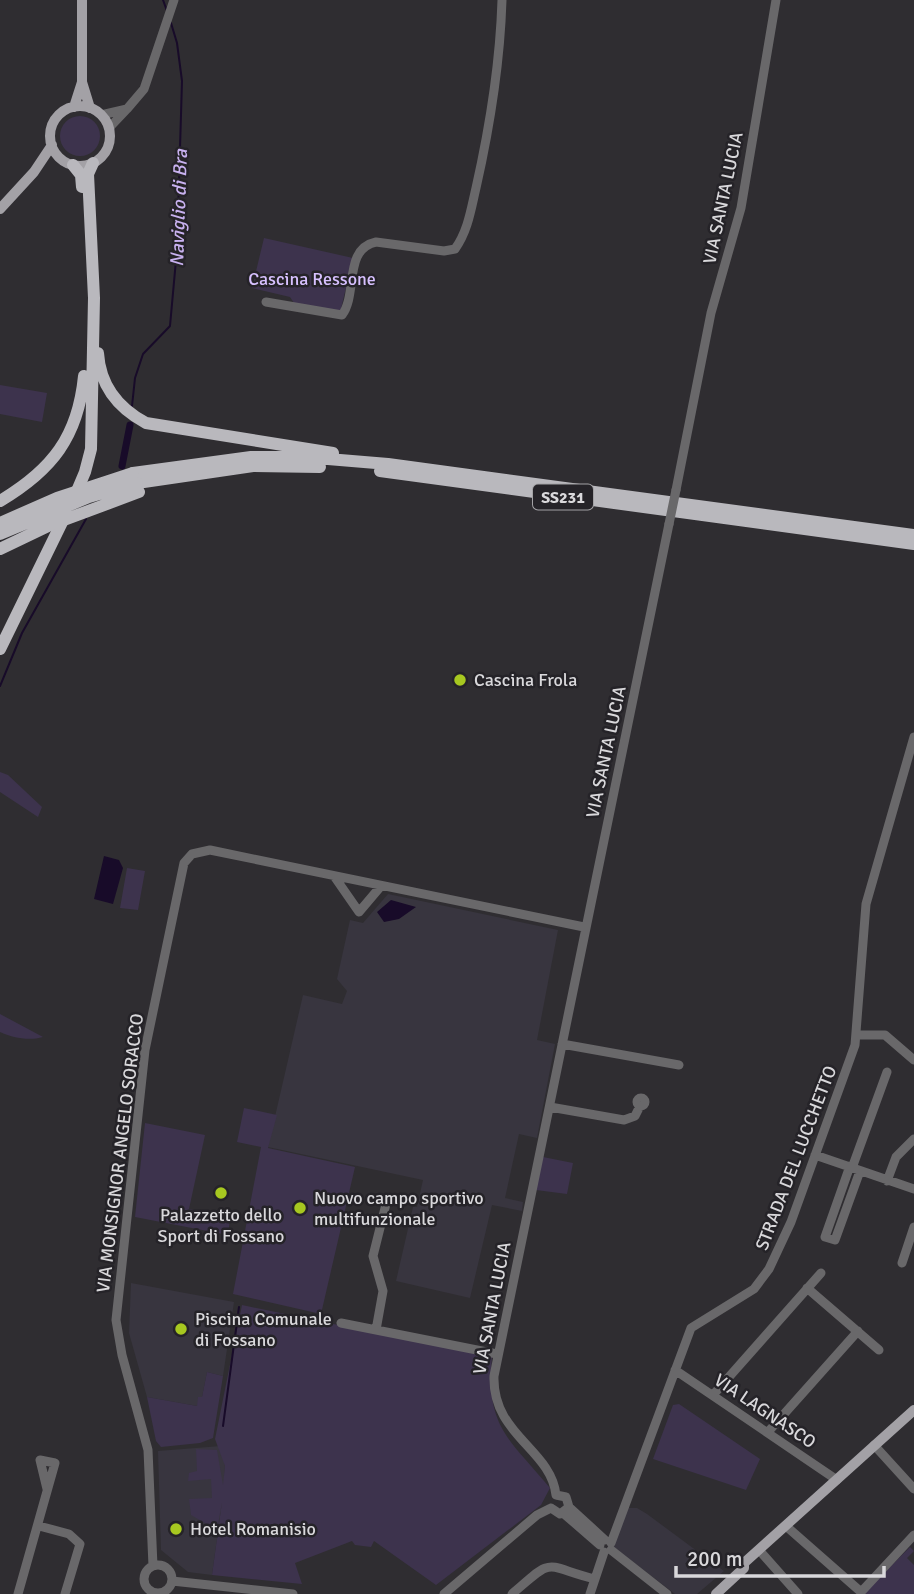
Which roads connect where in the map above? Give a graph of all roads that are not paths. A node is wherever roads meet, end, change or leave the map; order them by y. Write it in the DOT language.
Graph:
graph roads {
  1 [pos="82,0"];
  2 [pos="502,0"];
  3 [pos="776,0"];
  4 [pos="173,5"];
  5 [pos="82,82"];
  6 [pos="74,107"];
  7 [pos="90,108"];
  8 [pos="127,109"];
  9 [pos="101,115"];
  10 [pos="109,128"];
  11 [pos="52,145"];
  12 [pos="68,162"];
  13 [pos="93,163"];
  14 [pos="34,172"];
  15 [pos="0,209"];
  16 [pos="90,298"];
  17 [pos="266,302"];
  18 [pos="388,464"];
  19 [pos="136,483"];
  20 [pos="0,501"];
  21 [pos="0,523"];
  22 [pos="0,534"];
  23 [pos="914,535"];
  24 [pos="914,544"];
  25 [pos="0,549"];
  26 [pos="13,624"];
  27 [pos="0,640"];
  28 [pos="0,649"];
  29 [pos="914,737"];
  30 [pos="334,876"];
  31 [pos="381,886"];
  32 [pos="584,927"];
  33 [pos="857,1035"];
  34 [pos="562,1044"];
  35 [pos="914,1060"];
  36 [pos="680,1065"];
  37 [pos="887,1072"];
  38 [pos="640,1106"];
  39 [pos="550,1107"];
  40 [pos="914,1139"];
  41 [pos="815,1155"];
  42 [pos="854,1168"];
  43 [pos="887,1181"];
  44 [pos="914,1189"];
  45 [pos="387,1200"];
  46 [pos="914,1227"];
  47 [pos="902,1262"];
  48 [pos="821,1273"];
  49 [pos="807,1287"];
  50 [pos="341,1323"];
  51 [pos="376,1330"];
  52 [pos="858,1331"];
  53 [pos="879,1350"];
  54 [pos="497,1354"];
  55 [pos="675,1370"];
  56 [pos="713,1395"];
  57 [pos="914,1410"];
  58 [pos="768,1432"];
  59 [pos="874,1446"];
  60 [pos="837,1480"];
  61 [pos="47,1489"];
  62 [pos="914,1489"];
  63 [pos="556,1494"];
  64 [pos="551,1508"];
  65 [pos="566,1510"];
  66 [pos="39,1526"];
  67 [pos="786,1526"];
  68 [pos="914,1535"];
  69 [pos="606,1546"];
  70 [pos="759,1550"];
  71 [pos="744,1564"];
  72 [pos="153,1566"];
  73 [pos="595,1579"];
  74 [pos="172,1581"];
  75 [pos="147,1592"];
  76 [pos="18,1594"];
  77 [pos="65,1594"];
  78 [pos="293,1594"];
  79 [pos="444,1594"];
  80 [pos="512,1594"];
  81 [pos="590,1594"];
  82 [pos="667,1594"];
  83 [pos="709,1594"];
  84 [pos="716,1594"];
  85 [pos="798,1594"];
  1 -- 5 [label="main road"];
  2 -- 17 [label="street"];
  3 -- 32 [label="street, VIA SANTA LUCIA, bridge"];
  4 -- 8 [label="street"];
  5 -- 6 [label="main road"];
  5 -- 7 [label="main road"];
  6 -- 7 [label="main road"];
  6 -- 11 [label="main road"];
  7 -- 9 [label="main road"];
  8 -- 9 [label="street"];
  8 -- 10 [label="street"];
  9 -- 10 [label="main road"];
  10 -- 13 [label="main road"];
  11 -- 12 [label="main road"];
  11 -- 14 [label="main road"];
  12 -- 13 [label="main road"];
  12 -- 14 [label="main road"];
  12 -- 16 [label="highway"];
  13 -- 16 [label="highway"];
  14 -- 15 [label="main road"];
  16 -- 18 [label="highway"];
  16 -- 20 [label="highway"];
  16 -- 26 [label="highway"];
  18 -- 19 [label="highway, SS231"];
  18 -- 23 [label="highway, SS231"];
  19 -- 21 [label="highway, SS231, bridge"];
  19 -- 22 [label="highway, SS231, bridge"];
  19 -- 24 [label="highway, SS231"];
  19 -- 25 [label="highway, bridge"];
  26 -- 27 [label="highway"];
  26 -- 28 [label="highway"];
  29 -- 33 [label="street, STRADA DEL LUCCHETTO"];
  30 -- 31 [label="street, VIA MONSIGNOR ANGELO SORACCO"];
  30 -- 31 [label="street"];
  30 -- 72 [label="street, VIA MONSIGNOR ANGELO SORACCO"];
  31 -- 32 [label="street, VIA MONSIGNOR ANGELO SORACCO"];
  32 -- 34 [label="street, VIA SANTA LUCIA"];
  33 -- 35 [label="street"];
  33 -- 41 [label="street, STRADA DEL LUCCHETTO"];
  34 -- 36 [label="street"];
  34 -- 39 [label="street, VIA SANTA LUCIA"];
  37 -- 42 [label="street"];
  38 -- 39 [label="street"];
  39 -- 54 [label="street, VIA SANTA LUCIA"];
  40 -- 43 [label="street"];
  41 -- 42 [label="street"];
  41 -- 55 [label="street, STRADA DEL LUCCHETTO"];
  42 -- 42 [label="street"];
  42 -- 43 [label="street"];
  43 -- 44 [label="street"];
  45 -- 51 [label="street"];
  46 -- 47 [label="street"];
  48 -- 49 [label="street"];
  49 -- 52 [label="street"];
  49 -- 56 [label="street"];
  50 -- 51 [label="street"];
  51 -- 54 [label="street"];
  52 -- 53 [label="street"];
  52 -- 58 [label="street"];
  54 -- 63 [label="street, VIA SANTA LUCIA"];
  55 -- 56 [label="street, VIA LAGNASCO"];
  55 -- 69 [label="street, STRADA DEL LUCCHETTO"];
  56 -- 58 [label="street, VIA LAGNASCO"];
  57 -- 59 [label="main road"];
  58 -- 60 [label="street, VIA LAGNASCO"];
  59 -- 60 [label="main road"];
  59 -- 62 [label="street"];
  60 -- 67 [label="main road"];
  61 -- 66 [label="street"];
  63 -- 64 [label="street"];
  63 -- 65 [label="street, VIA SANTA LUCIA"];
  64 -- 65 [label="street"];
  64 -- 79 [label="street"];
  65 -- 69 [label="street"];
  66 -- 76 [label="street"];
  66 -- 77 [label="street"];
  67 -- 68 [label="street"];
  67 -- 70 [label="main road"];
  69 -- 73 [label="street"];
  69 -- 82 [label="street"];
  70 -- 71 [label="main road"];
  70 -- 85 [label="street"];
  71 -- 83 [label="main road"];
  71 -- 84 [label="main road"];
  72 -- 74 [label="street"];
  72 -- 75 [label="street"];
  73 -- 80 [label="street"];
  73 -- 81 [label="street"];
  74 -- 75 [label="street"];
  74 -- 78 [label="street"];
}
